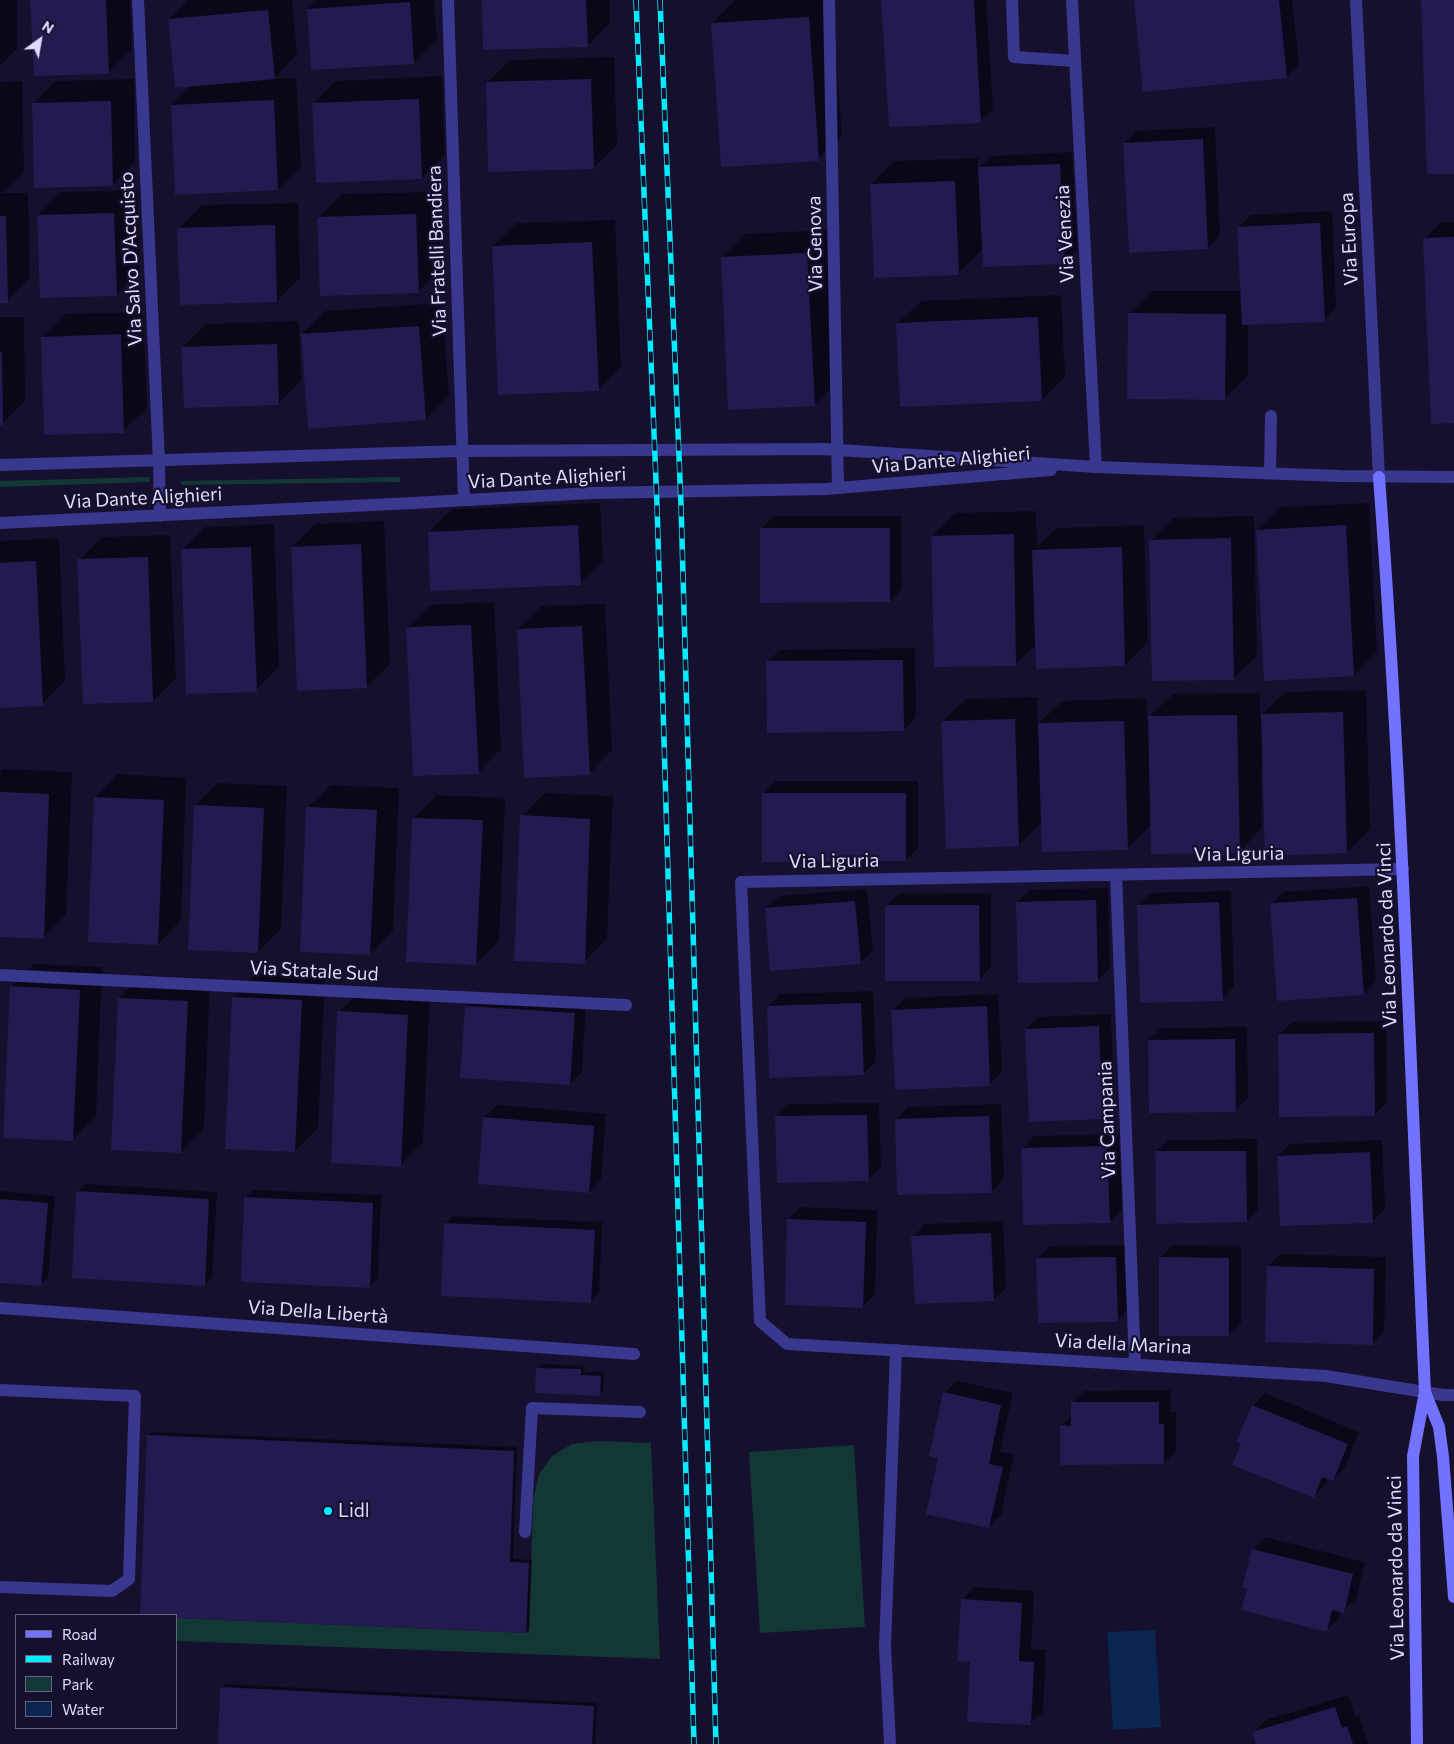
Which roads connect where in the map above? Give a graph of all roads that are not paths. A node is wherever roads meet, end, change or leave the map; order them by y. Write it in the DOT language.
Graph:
graph roads {
  1 [pos="138,0"];
  2 [pos="448,0"];
  3 [pos="829,0"];
  4 [pos="1012,0"];
  5 [pos="1072,0"];
  6 [pos="1356,0"];
  7 [pos="1075,61"];
  8 [pos="1271,416"];
  9 [pos="837,450"];
  10 [pos="462,451"];
  11 [pos="159,461"];
  12 [pos="0,465"];
  13 [pos="1096,467"];
  14 [pos="1270,474"];
  15 [pos="1378,477"];
  16 [pos="1454,477"];
  17 [pos="838,488"];
  18 [pos="464,500"];
  19 [pos="160,516"];
  20 [pos="0,523"];
  21 [pos="1403,869"];
  22 [pos="1116,875"];
  23 [pos="0,975"];
  24 [pos="626,1005"];
  25 [pos="0,1308"];
  26 [pos="787,1344"];
  27 [pos="896,1350"];
  28 [pos="634,1354"];
  29 [pos="1135,1363"];
  30 [pos="0,1390"];
  31 [pos="1425,1392"];
  32 [pos="1454,1395"];
  33 [pos="640,1412"];
  34 [pos="525,1532"];
  35 [pos="0,1587"];
  36 [pos="1454,1597"];
  37 [pos="890,1744"];
  38 [pos="1417,1744"];
  1 -- 11 [label="street, Via Salvo D'Acquisto"];
  2 -- 10 [label="street, Via Fratelli Bandiera"];
  3 -- 9 [label="street, Via Genova"];
  4 -- 7 [label="street"];
  5 -- 7 [label="street, Via Venezia"];
  6 -- 15 [label="street, Via Europa"];
  7 -- 13 [label="street, Via Venezia"];
  8 -- 14 [label="street"];
  9 -- 10 [label="street, Via Dante Alighieri"];
  9 -- 13 [label="street, Via Dante Alighieri"];
  9 -- 17 [label="street, Via Genova"];
  10 -- 11 [label="street, Via Dante Alighieri"];
  10 -- 18 [label="street, Via Fratelli Bandiera"];
  11 -- 12 [label="street, Via Dante Alighieri"];
  11 -- 19 [label="street, Via Salvo D'Acquisto"];
  13 -- 14 [label="street, Via Dante Alighieri"];
  13 -- 17 [label="street, Via Dante Alighieri"];
  14 -- 15 [label="street, Via Dante Alighieri"];
  15 -- 16 [label="street, Via Dante Alighieri"];
  15 -- 21 [label="street, Via Leonardo da Vinci"];
  17 -- 18 [label="street, Via Dante Alighieri"];
  18 -- 19 [label="street, Via Dante Alighieri"];
  19 -- 20 [label="street, Via Dante Alighieri"];
  21 -- 22 [label="street, Via Liguria"];
  21 -- 31 [label="street, Via Leonardo da Vinci"];
  22 -- 26 [label="street, Via Liguria"];
  22 -- 29 [label="street, Via Campania"];
  23 -- 24 [label="street, Via Statale Sud"];
  25 -- 28 [label="street, Via Della Libertà"];
  26 -- 27 [label="street, Via della Marina"];
  27 -- 29 [label="street, Via della Marina"];
  27 -- 37 [label="street"];
  29 -- 31 [label="street, Via della Marina"];
  30 -- 35 [label="street"];
  31 -- 32 [label="street, Via della Marina"];
  31 -- 36 [label="street, Via Leonardo da Vinci"];
  31 -- 38 [label="street, Via Leonardo da Vinci"];
  33 -- 34 [label="street"];
}
